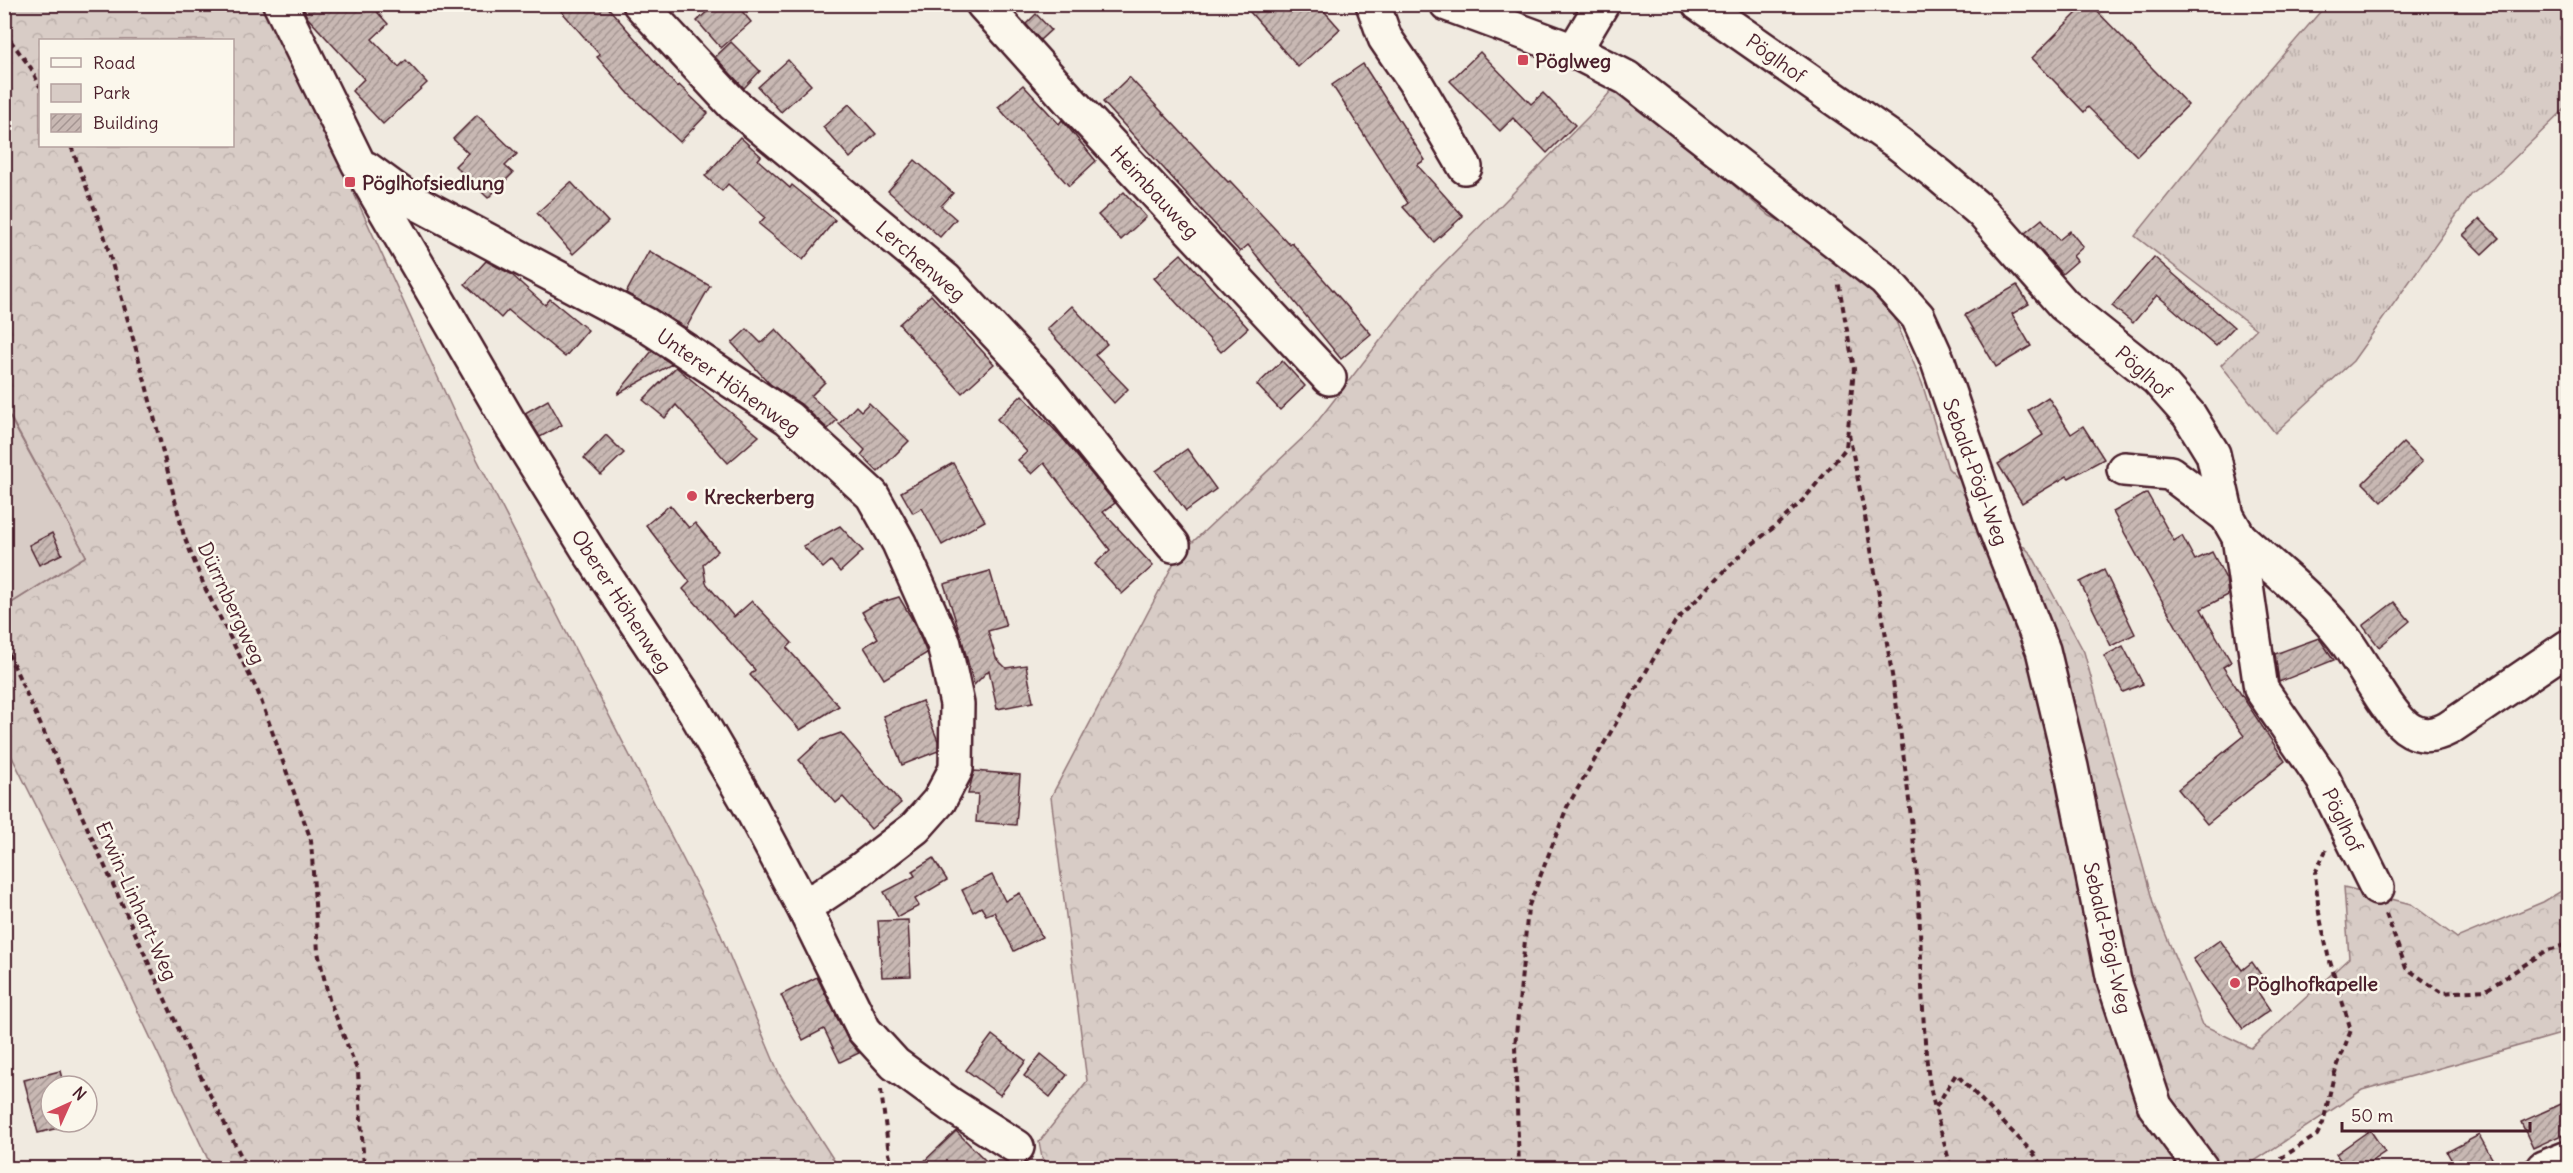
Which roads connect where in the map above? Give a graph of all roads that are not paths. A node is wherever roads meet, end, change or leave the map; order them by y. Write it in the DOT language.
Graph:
graph roads {
  1 [pos="280,4"];
  2 [pos="640,4"];
  3 [pos="983,4"];
  4 [pos="1373,4"];
  5 [pos="1447,4"];
  6 [pos="1602,4"];
  7 [pos="1699,4"];
  8 [pos="1574,51"];
  9 [pos="358,163"];
  10 [pos="1465,167"];
  11 [pos="1329,378"];
  12 [pos="2124,469"];
  13 [pos="2233,527"];
  14 [pos="1173,545"];
  15 [pos="2568,647"];
  16 [pos="2377,888"];
  17 [pos="802,904"];
  18 [pos="1017,1147"];
  19 [pos="2568,1158"];
  20 [pos="2200,1168"];
  21 [pos="2543,1168"];
  1 -- 9 [label="street, Oberer Höhenweg"];
  2 -- 14 [label="street, Lerchenweg"];
  3 -- 11 [label="street, Heimbauweg"];
  4 -- 10 [label="street"];
  5 -- 8 [label="street, Sebald-Pögl-Weg"];
  6 -- 8 [label="street"];
  7 -- 13 [label="street, Pöglhof"];
  8 -- 20 [label="street, Sebald-Pögl-Weg"];
  9 -- 17 [label="street, Oberer Höhenweg"];
  9 -- 17 [label="street, Unterer Höhenweg"];
  12 -- 13 [label="street"];
  13 -- 15 [label="street"];
  13 -- 16 [label="street, Pöglhof"];
  17 -- 18 [label="street, Oberer Höhenweg"];
  19 -- 21 [label="street"];
}
